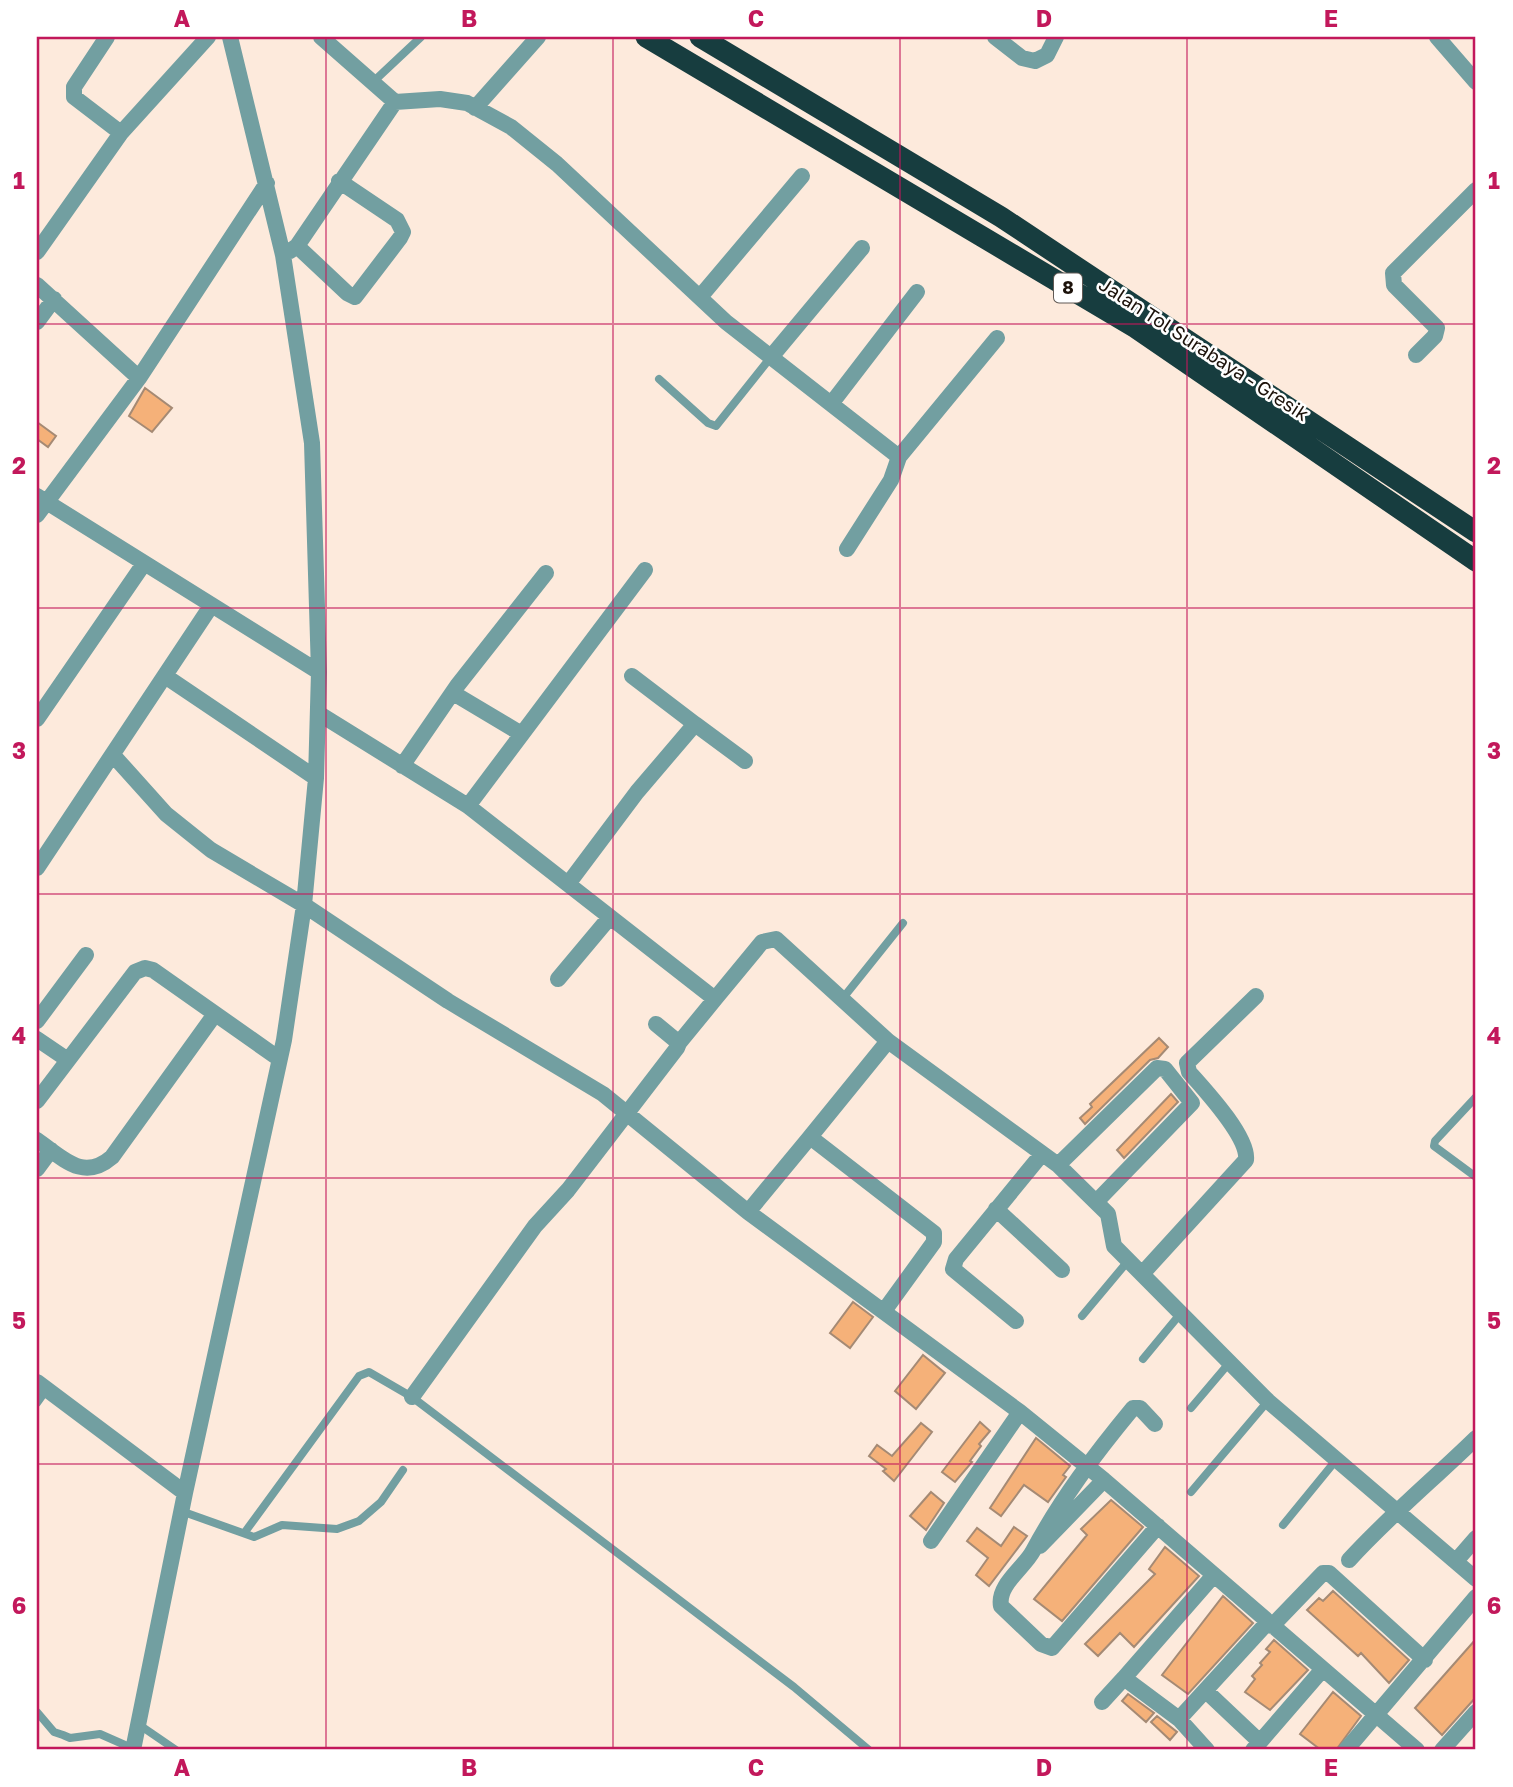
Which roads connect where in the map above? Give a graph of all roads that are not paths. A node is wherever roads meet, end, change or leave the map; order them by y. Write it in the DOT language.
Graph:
graph roads {
  1 [pos="107,37"];
  2 [pos="208,37"];
  3 [pos="230,37"];
  4 [pos="321,37"];
  5 [pos="421,37"];
  6 [pos="538,37"];
  7 [pos="646,37"];
  8 [pos="700,37"];
  9 [pos="995,37"];
  10 [pos="1056,37"];
  11 [pos="1437,37"];
  12 [pos="373,82"];
  13 [pos="1476,82"];
  14 [pos="395,102"];
  15 [pos="475,108"];
  16 [pos="121,133"];
  17 [pos="802,176"];
  18 [pos="340,181"];
  19 [pos="267,183"];
  20 [pos="1476,190"];
  21 [pos="862,248"];
  22 [pos="290,251"];
  23 [pos="37,252"];
  24 [pos="37,285"];
  25 [pos="917,292"];
  26 [pos="700,297"];
  27 [pos="54,299"];
  28 [pos="37,322"];
  29 [pos="997,338"];
  30 [pos="1416,355"];
  31 [pos="771,357"];
  32 [pos="139,377"];
  33 [pos="659,379"];
  34 [pos="831,404"];
  35 [pos="900,457"];
  36 [pos="40,505"];
  37 [pos="1476,532"];
  38 [pos="847,549"];
  39 [pos="1476,561"];
  40 [pos="143,565"];
  41 [pos="645,570"];
  42 [pos="546,573"];
  43 [pos="211,606"];
  44 [pos="319,672"];
  45 [pos="165,676"];
  46 [pos="632,676"];
  47 [pos="453,693"];
  48 [pos="318,713"];
  49 [pos="37,719"];
  50 [pos="695,724"];
  51 [pos="520,733"];
  52 [pos="113,755"];
  53 [pos="745,761"];
  54 [pos="402,766"];
  55 [pos="316,778"];
  56 [pos="468,806"];
  57 [pos="37,867"];
  58 [pos="568,884"];
  59 [pos="304,905"];
  60 [pos="610,917"];
  61 [pos="903,923"];
  62 [pos="86,954"];
  63 [pos="558,979"];
  64 [pos="1256,996"];
  65 [pos="842,998"];
  66 [pos="715,999"];
  67 [pos="215,1014"];
  68 [pos="37,1021"];
  69 [pos="656,1024"];
  70 [pos="37,1039"];
  71 [pos="888,1041"];
  72 [pos="679,1044"];
  73 [pos="278,1058"];
  74 [pos="68,1060"];
  75 [pos="1476,1097"];
  76 [pos="37,1101"];
  77 [pos="627,1114"];
  78 [pos="810,1137"];
  79 [pos="37,1140"];
  80 [pos="51,1150"];
  81 [pos="1042,1154"];
  82 [pos="1058,1166"];
  83 [pos="37,1169"];
  84 [pos="1476,1177"];
  85 [pos="1097,1201"];
  86 [pos="996,1209"];
  87 [pos="748,1212"];
  88 [pos="1128,1261"];
  89 [pos="1062,1270"];
  90 [pos="1142,1274"];
  91 [pos="884,1311"];
  92 [pos="1181,1313"];
  93 [pos="1082,1316"];
  94 [pos="1017,1321"];
  95 [pos="1143,1359"];
  96 [pos="1230,1362"];
  97 [pos="42,1385"];
  98 [pos="412,1397"];
  99 [pos="1268,1401"];
  100 [pos="37,1403"];
  101 [pos="1191,1408"];
  102 [pos="1020,1412"];
  103 [pos="1155,1424"];
  104 [pos="1476,1438"];
  105 [pos="1337,1459"];
  106 [pos="1085,1465"];
  107 [pos="403,1471"];
  108 [pos="1104,1480"];
  109 [pos="1191,1492"];
  110 [pos="185,1493"];
  111 [pos="1396,1510"];
  112 [pos="181,1511"];
  113 [pos="1283,1525"];
  114 [pos="1158,1526"];
  115 [pos="245,1532"];
  116 [pos="1476,1538"];
  117 [pos="931,1541"];
  118 [pos="1033,1553"];
  119 [pos="1349,1560"];
  120 [pos="1456,1561"];
  121 [pos="1214,1575"];
  122 [pos="1476,1579"];
  123 [pos="1476,1597"];
  124 [pos="1270,1624"];
  125 [pos="1424,1660"];
  126 [pos="1323,1669"];
  127 [pos="1124,1678"];
  128 [pos="1206,1691"];
  129 [pos="1102,1702"];
  130 [pos="37,1712"];
  131 [pos="1476,1712"];
  132 [pos="1376,1715"];
  133 [pos="1179,1719"];
  134 [pos="138,1724"];
  135 [pos="1257,1746"];
  136 [pos="134,1749"];
  137 [pos="176,1750"];
  138 [pos="869,1750"];
  139 [pos="1207,1750"];
  140 [pos="1346,1750"];
  141 [pos="1417,1750"];
  142 [pos="1442,1750"];
  1 -- 16 [label="street"];
  2 -- 16 [label="street"];
  3 -- 19 [label="street"];
  4 -- 12 [label="street"];
  5 -- 12 [label="lane"];
  6 -- 15 [label="street"];
  7 -- 39 [label="highway, Jalan Tol Surabaya - Gresik / 8"];
  8 -- 37 [label="highway, Jalan Tol Surabaya - Gresik / 8"];
  9 -- 10 [label="street"];
  11 -- 13 [label="street"];
  12 -- 14 [label="street"];
  14 -- 15 [label="street"];
  14 -- 18 [label="street"];
  15 -- 26 [label="street"];
  16 -- 23 [label="street"];
  17 -- 26 [label="street"];
  18 -- 22 [label="street"];
  18 -- 22 [label="street"];
  19 -- 22 [label="street"];
  19 -- 32 [label="street"];
  20 -- 30 [label="street"];
  21 -- 31 [label="street"];
  22 -- 44 [label="street"];
  24 -- 27 [label="street"];
  25 -- 34 [label="street"];
  26 -- 31 [label="street"];
  27 -- 28 [label="street"];
  27 -- 32 [label="street"];
  29 -- 35 [label="street"];
  31 -- 33 [label="lane"];
  31 -- 34 [label="street"];
  32 -- 36 [label="street"];
  34 -- 35 [label="street"];
  35 -- 38 [label="street"];
  36 -- 40 [label="street"];
  40 -- 43 [label="street"];
  40 -- 49 [label="street"];
  41 -- 51 [label="street"];
  42 -- 47 [label="street"];
  43 -- 44 [label="street"];
  43 -- 45 [label="street"];
  44 -- 48 [label="street"];
  45 -- 52 [label="street"];
  45 -- 55 [label="street"];
  46 -- 50 [label="street"];
  47 -- 51 [label="street"];
  47 -- 54 [label="street"];
  48 -- 54 [label="street"];
  48 -- 55 [label="street"];
  50 -- 53 [label="street"];
  50 -- 58 [label="street"];
  51 -- 56 [label="street"];
  52 -- 57 [label="street"];
  52 -- 59 [label="street"];
  54 -- 56 [label="street"];
  55 -- 59 [label="street"];
  56 -- 58 [label="street"];
  58 -- 60 [label="street"];
  59 -- 73 [label="street"];
  59 -- 77 [label="street"];
  60 -- 63 [label="street"];
  60 -- 66 [label="street"];
  61 -- 65 [label="lane"];
  62 -- 68 [label="street"];
  64 -- 90 [label="street"];
  65 -- 66 [label="street"];
  65 -- 71 [label="street"];
  66 -- 72 [label="street"];
  67 -- 73 [label="street"];
  67 -- 74 [label="street"];
  67 -- 80 [label="street"];
  69 -- 72 [label="street"];
  70 -- 74 [label="street"];
  71 -- 78 [label="street"];
  71 -- 81 [label="street"];
  72 -- 77 [label="street"];
  73 -- 110 [label="street"];
  74 -- 76 [label="street"];
  75 -- 84 [label="lane"];
  77 -- 87 [label="street"];
  77 -- 98 [label="street"];
  78 -- 87 [label="street"];
  78 -- 91 [label="street"];
  79 -- 80 [label="street"];
  80 -- 83 [label="street"];
  81 -- 82 [label="street"];
  81 -- 86 [label="street"];
  82 -- 85 [label="street"];
  82 -- 85 [label="street"];
  85 -- 88 [label="street"];
  86 -- 89 [label="street"];
  86 -- 94 [label="street"];
  87 -- 91 [label="street"];
  88 -- 90 [label="street"];
  88 -- 93 [label="lane"];
  90 -- 92 [label="street"];
  91 -- 102 [label="street"];
  92 -- 95 [label="lane"];
  92 -- 96 [label="street"];
  96 -- 99 [label="street"];
  96 -- 101 [label="lane"];
  97 -- 100 [label="lane"];
  97 -- 110 [label="street"];
  98 -- 115 [label="lane"];
  98 -- 138 [label="lane"];
  99 -- 105 [label="street"];
  99 -- 109 [label="lane"];
  102 -- 106 [label="street"];
  102 -- 117 [label="street"];
  103 -- 106 [label="street"];
  104 -- 111 [label="street"];
  105 -- 111 [label="street"];
  105 -- 113 [label="lane"];
  106 -- 108 [label="street"];
  106 -- 118 [label="street"];
  107 -- 115 [label="lane"];
  108 -- 114 [label="street"];
  108 -- 118 [label="street"];
  110 -- 112 [label="street"];
  111 -- 119 [label="street"];
  111 -- 120 [label="street"];
  112 -- 115 [label="lane"];
  112 -- 134 [label="street"];
  114 -- 118 [label="street"];
  114 -- 121 [label="street"];
  116 -- 120 [label="street"];
  120 -- 122 [label="street"];
  121 -- 124 [label="street"];
  121 -- 127 [label="street"];
  123 -- 125 [label="street"];
  124 -- 125 [label="street"];
  124 -- 126 [label="street"];
  124 -- 128 [label="street"];
  125 -- 132 [label="street"];
  126 -- 132 [label="street"];
  126 -- 135 [label="street"];
  127 -- 129 [label="street"];
  127 -- 133 [label="street"];
  128 -- 133 [label="street"];
  128 -- 135 [label="street"];
  130 -- 136 [label="lane"];
  131 -- 142 [label="street"];
  132 -- 140 [label="street"];
  132 -- 141 [label="street"];
  133 -- 139 [label="street"];
  134 -- 136 [label="street"];
  134 -- 137 [label="lane"];
}
